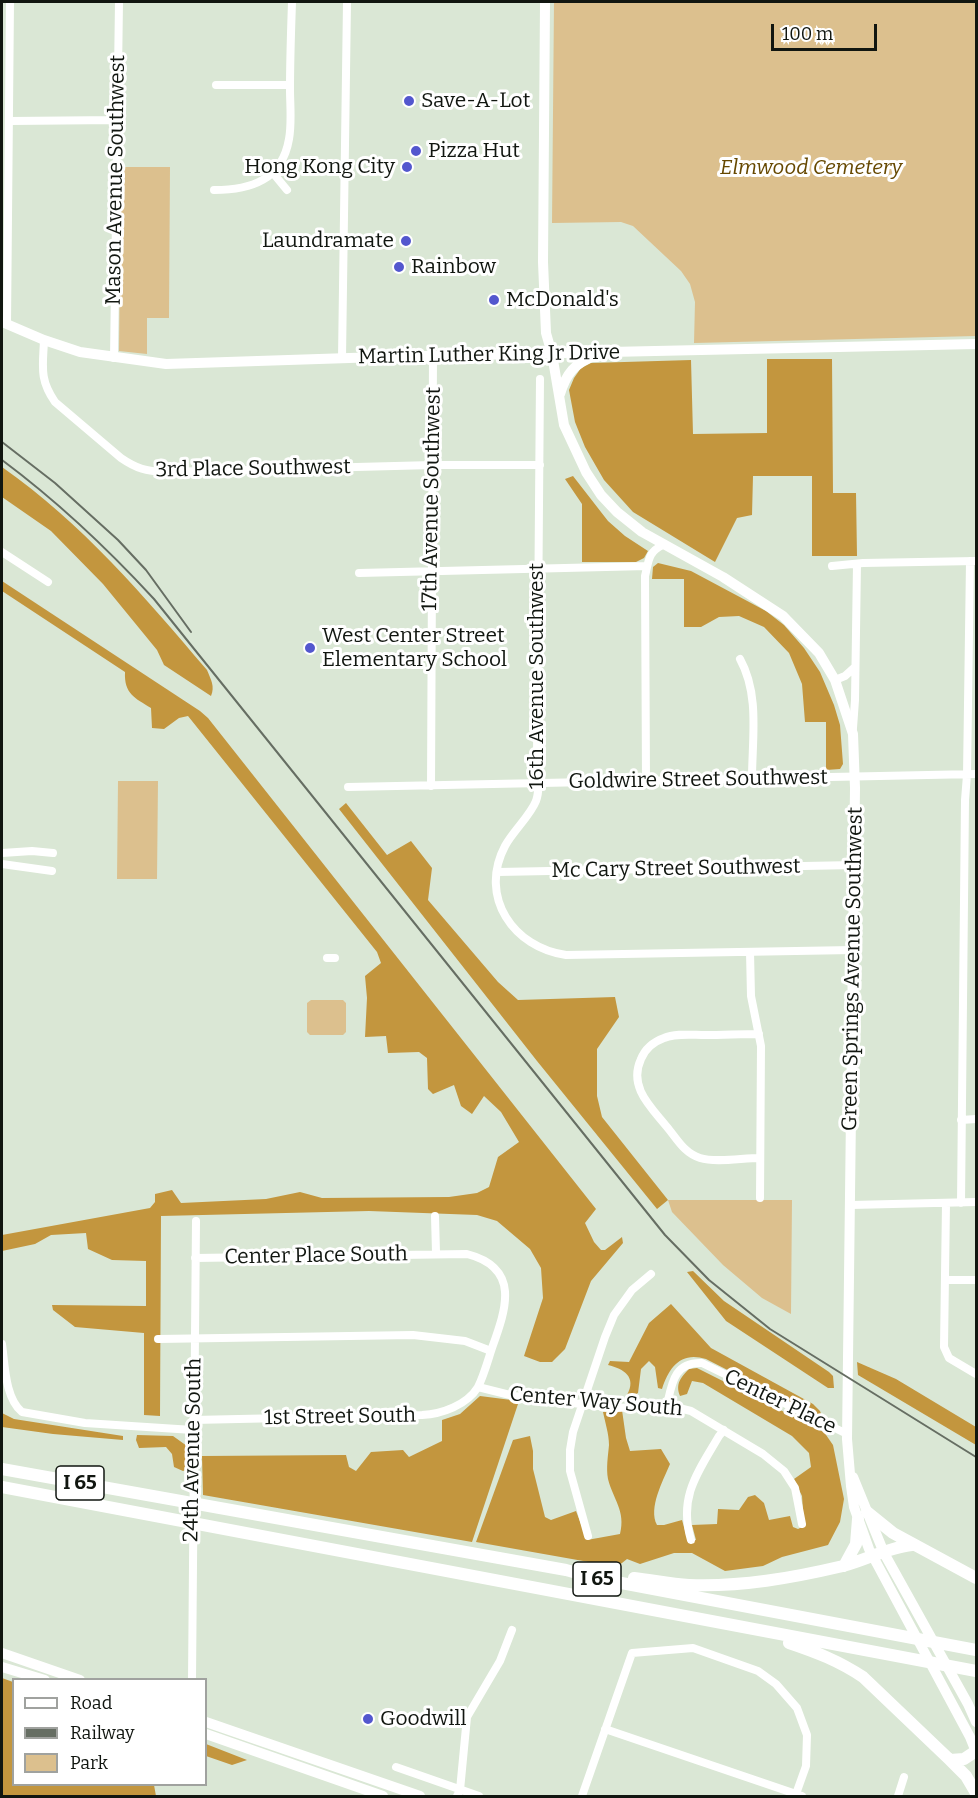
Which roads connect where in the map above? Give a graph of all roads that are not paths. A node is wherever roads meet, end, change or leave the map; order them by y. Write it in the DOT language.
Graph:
graph roads {
  1 [pos="10,2"];
  2 [pos="119,2"];
  3 [pos="292,2"];
  4 [pos="347,2"];
  5 [pos="544,2"];
  6 [pos="216,85"];
  7 [pos="290,86"];
  8 [pos="117,120"];
  9 [pos="10,121"];
  10 [pos="273,173"];
  11 [pos="214,190"];
  12 [pos="287,190"];
  13 [pos="4,323"];
  14 [pos="44,340"];
  15 [pos="976,344"];
  16 [pos="602,353"];
  17 [pos="552,354"];
  18 [pos="433,356"];
  19 [pos="114,358"];
  20 [pos="342,358"];
  21 [pos="540,379"];
  22 [pos="559,397"];
  23 [pos="433,465"];
  24 [pos="540,465"];
  25 [pos="663,545"];
  26 [pos="2,552"];
  27 [pos="973,561"];
  28 [pos="857,564"];
  29 [pos="647,566"];
  30 [pos="832,566"];
  31 [pos="538,568"];
  32 [pos="432,571"];
  33 [pos="359,573"];
  34 [pos="48,582"];
  35 [pos="740,659"];
  36 [pos="855,667"];
  37 [pos="835,680"];
  38 [pos="853,734"];
  39 [pos="976,774"];
  40 [pos="967,775"];
  41 [pos="855,777"];
  42 [pos="752,779"];
  43 [pos="646,781"];
  44 [pos="538,784"];
  45 [pos="431,786"];
  46 [pos="348,787"];
  47 [pos="2,853"];
  48 [pos="53,853"];
  49 [pos="2,864"];
  50 [pos="855,865"];
  51 [pos="52,871"];
  52 [pos="498,872"];
  53 [pos="853,950"];
  54 [pos="750,952"];
  55 [pos="759,1034"];
  56 [pos="976,1119"];
  57 [pos="961,1120"];
  58 [pos="760,1158"];
  59 [pos="760,1198"];
  60 [pos="976,1202"];
  61 [pos="946,1203"];
  62 [pos="961,1203"];
  63 [pos="851,1205"];
  64 [pos="435,1216"];
  65 [pos="196,1221"];
  66 [pos="436,1253"];
  67 [pos="195,1258"];
  68 [pos="651,1274"];
  69 [pos="945,1280"];
  70 [pos="976,1280"];
  71 [pos="195,1338"];
  72 [pos="158,1340"];
  73 [pos="2,1344"];
  74 [pos="491,1351"];
  75 [pos="976,1374"];
  76 [pos="478,1387"];
  77 [pos="582,1404"];
  78 [pos="667,1405"];
  79 [pos="193,1420"];
  80 [pos="193,1430"];
  81 [pos="724,1430"];
  82 [pos="847,1434"];
  83 [pos="2,1469"];
  84 [pos="2,1487"];
  85 [pos="863,1516"];
  86 [pos="802,1524"];
  87 [pos="588,1536"];
  88 [pos="691,1540"];
  89 [pos="912,1545"];
  90 [pos="878,1555"];
  91 [pos="844,1566"];
  92 [pos="566,1570"];
  93 [pos="976,1578"];
  94 [pos="745,1628"];
  95 [pos="512,1630"];
  96 [pos="976,1650"];
  97 [pos="2,1653"];
  98 [pos="2,1667"];
  99 [pos="976,1671"];
  100 [pos="38,1678"];
  101 [pos="74,1678"];
  102 [pos="192,1678"];
  103 [pos="207,1722"];
  104 [pos="976,1722"];
  105 [pos="605,1729"];
  106 [pos="207,1734"];
  107 [pos="976,1751"];
  108 [pos="950,1760"];
  109 [pos="396,1767"];
  110 [pos="904,1777"];
  111 [pos="458,1793"];
  112 [pos="976,1793"];
  113 [pos="799,1795"];
  114 [pos="383,1797"];
  115 [pos="420,1797"];
  116 [pos="479,1797"];
  117 [pos="582,1797"];
  118 [pos="898,1797"];
  1 -- 9 [label="street"];
  2 -- 8 [label="street, Mason Avenue Southwest"];
  3 -- 7 [label="street"];
  4 -- 20 [label="street"];
  5 -- 17 [label="main road, Green Springs Avenue Southwest"];
  6 -- 7 [label="street"];
  7 -- 10 [label="street"];
  8 -- 9 [label="street"];
  8 -- 19 [label="street, Mason Avenue Southwest"];
  9 -- 13 [label="street"];
  10 -- 11 [label="street"];
  10 -- 12 [label="street"];
  13 -- 14 [label="main road, Martin Luther King Jr Drive"];
  14 -- 19 [label="main road, Martin Luther King Jr Drive"];
  14 -- 23 [label="street, 3rd Place Southwest"];
  15 -- 16 [label="main road, Martin Luther King Jr Drive"];
  16 -- 17 [label="main road, Martin Luther King Jr Drive"];
  16 -- 22 [label="main road"];
  17 -- 18 [label="main road, Martin Luther King Jr Drive"];
  17 -- 22 [label="main road, Green Springs Avenue Southwest"];
  18 -- 20 [label="main road, Martin Luther King Jr Drive"];
  18 -- 23 [label="street, 17th Avenue Southwest"];
  19 -- 20 [label="main road, Martin Luther King Jr Drive"];
  21 -- 24 [label="street, 16th Avenue Southwest"];
  22 -- 25 [label="main road, Green Springs Avenue Southwest"];
  23 -- 24 [label="street, 3rd Place Southwest"];
  23 -- 32 [label="street, 17th Avenue Southwest"];
  24 -- 31 [label="street, 16th Avenue Southwest"];
  25 -- 29 [label="street"];
  25 -- 37 [label="main road, Green Springs Avenue Southwest"];
  26 -- 34 [label="street"];
  27 -- 28 [label="street"];
  27 -- 40 [label="street"];
  28 -- 30 [label="street"];
  28 -- 36 [label="street, Green Springs Avenue Southwest"];
  29 -- 31 [label="street"];
  29 -- 43 [label="street"];
  31 -- 32 [label="street"];
  31 -- 44 [label="street, 16th Avenue Southwest"];
  32 -- 33 [label="street"];
  32 -- 45 [label="street, 17th Avenue Southwest"];
  35 -- 42 [label="street"];
  36 -- 37 [label="street"];
  36 -- 38 [label="street, Green Springs Avenue Southwest"];
  37 -- 38 [label="main road, Green Springs Avenue Southwest"];
  38 -- 41 [label="main road, Green Springs Avenue Southwest"];
  39 -- 40 [label="street, Goldwire Street Southwest"];
  40 -- 41 [label="street, Goldwire Street Southwest"];
  40 -- 57 [label="street"];
  41 -- 42 [label="street, Goldwire Street Southwest"];
  41 -- 50 [label="main road, Green Springs Avenue Southwest"];
  42 -- 43 [label="street, Goldwire Street Southwest"];
  43 -- 44 [label="street, Goldwire Street Southwest"];
  44 -- 45 [label="street, Goldwire Street Southwest"];
  44 -- 52 [label="street, 16th Avenue Southwest"];
  45 -- 46 [label="street, Goldwire Street Southwest"];
  47 -- 48 [label="street"];
  49 -- 51 [label="street"];
  50 -- 52 [label="street, Mc Cary Street Southwest"];
  50 -- 53 [label="main road, Green Springs Avenue Southwest"];
  52 -- 54 [label="street, 16th Avenue Southwest"];
  53 -- 54 [label="street, 16th Avenue Southwest"];
  53 -- 63 [label="main road, Green Springs Avenue Southwest"];
  54 -- 55 [label="street"];
  55 -- 58 [label="street"];
  55 -- 58 [label="street"];
  56 -- 57 [label="street"];
  57 -- 62 [label="street"];
  58 -- 59 [label="street"];
  60 -- 62 [label="street"];
  61 -- 62 [label="street"];
  61 -- 63 [label="street"];
  61 -- 69 [label="street"];
  63 -- 82 [label="main road, Green Springs Avenue Southwest"];
  64 -- 66 [label="street"];
  65 -- 67 [label="street, 24th Avenue South"];
  66 -- 67 [label="street, Center Place South"];
  66 -- 74 [label="street, Center Place South"];
  67 -- 71 [label="street, 24th Avenue South"];
  68 -- 77 [label="street"];
  69 -- 70 [label="street"];
  69 -- 75 [label="street"];
  71 -- 72 [label="street"];
  71 -- 74 [label="street"];
  71 -- 79 [label="street, 24th Avenue South"];
  73 -- 80 [label="street"];
  74 -- 76 [label="street, Center Place South"];
  76 -- 77 [label="street, Center Way South"];
  76 -- 79 [label="street, 1st Street South"];
  77 -- 78 [label="street, Center Way South"];
  77 -- 87 [label="street"];
  78 -- 81 [label="street, Center Way South"];
  78 -- 82 [label="street, Center Place"];
  79 -- 80 [label="street, 24th Avenue South"];
  80 -- 102 [label="street, 24th Avenue South"];
  81 -- 86 [label="street, Center Way South"];
  81 -- 88 [label="street"];
  82 -- 85 [label="main road, Green Springs Avenue Southwest"];
  83 -- 92 [label="highway, I 65"];
  84 -- 94 [label="highway, I 65"];
  85 -- 89 [label="highway"];
  85 -- 90 [label="main road, Green Springs Avenue Southwest"];
  85 -- 91 [label="highway"];
  89 -- 90 [label="highway"];
  89 -- 93 [label="highway"];
  90 -- 91 [label="highway"];
  90 -- 104 [label="main road"];
  90 -- 107 [label="main road"];
  91 -- 92 [label="highway"];
  92 -- 96 [label="highway, I 65"];
  94 -- 99 [label="highway, I 65"];
  94 -- 108 [label="highway"];
  95 -- 111 [label="street"];
  97 -- 101 [label="main road"];
  98 -- 100 [label="main road"];
  103 -- 115 [label="main road"];
  105 -- 113 [label="street"];
  105 -- 113 [label="street"];
  105 -- 117 [label="street"];
  106 -- 114 [label="main road"];
  107 -- 108 [label="highway"];
  108 -- 112 [label="highway"];
  109 -- 111 [label="street"];
  110 -- 118 [label="street"];
  111 -- 116 [label="street"];
}
